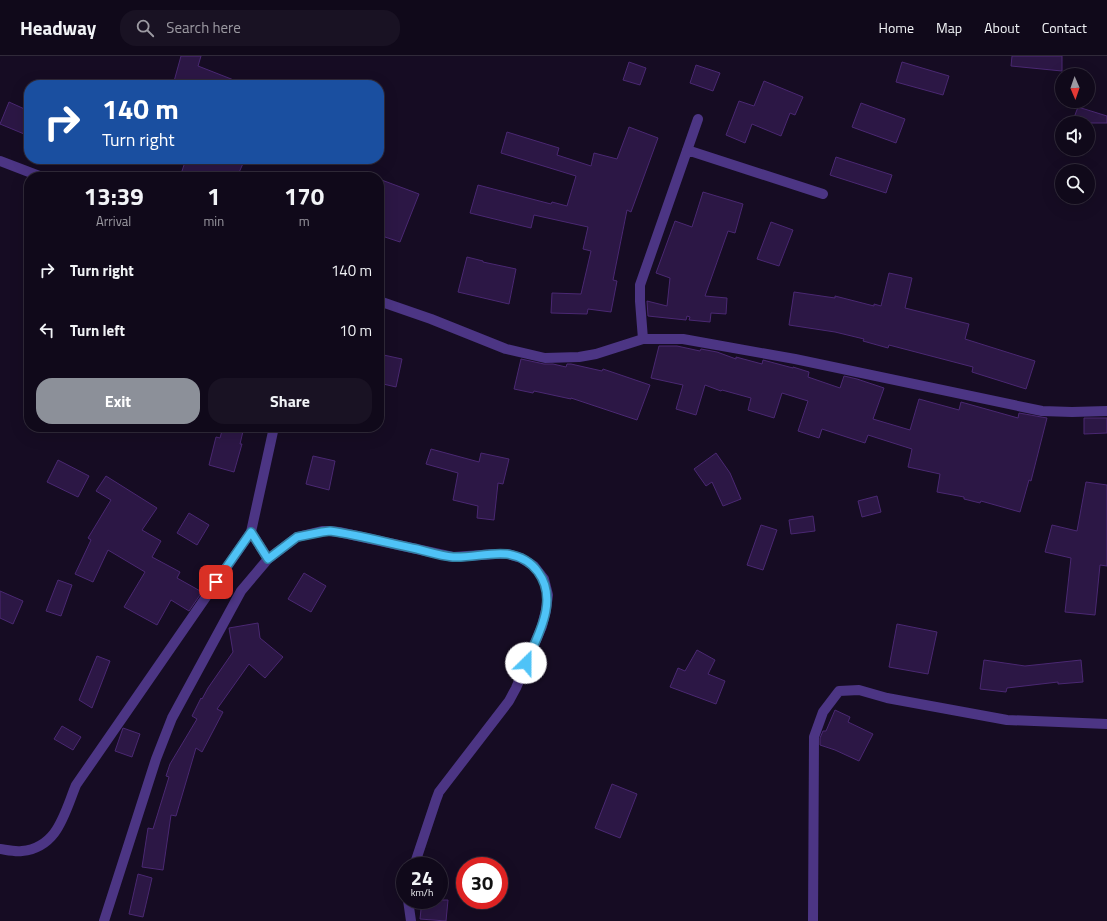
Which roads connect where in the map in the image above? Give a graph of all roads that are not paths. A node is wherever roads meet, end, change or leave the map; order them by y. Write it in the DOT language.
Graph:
graph roads {
  1 [pos="698,119"];
  2 [pos="687,150"];
  3 [pos="0,161"];
  4 [pos="29,172"];
  5 [pos="823,194"];
  6 [pos="384,303"];
  7 [pos="644,339"];
  8 [pos="1107,411"];
  9 [pos="273,432"];
  10 [pos="251,532"];
  11 [pos="268,559"];
  12 [pos="1107,724"];
  13 [pos="0,849"];
  14 [pos="417,857"];
  15 [pos="409,909"];
  16 [pos="104,921"];
  17 [pos="411,921"];
  18 [pos="814,921"];
  1 -- 2 [label="street"];
  2 -- 5 [label="street"];
  2 -- 7 [label="street"];
  3 -- 4 [label="street"];
  6 -- 7 [label="street"];
  7 -- 8 [label="street"];
  9 -- 10 [label="street"];
  10 -- 11 [label="street"];
  10 -- 13 [label="street"];
  11 -- 14 [label="street"];
  11 -- 16 [label="street"];
  12 -- 18 [label="street"];
  15 -- 17 [label="street"];
}
